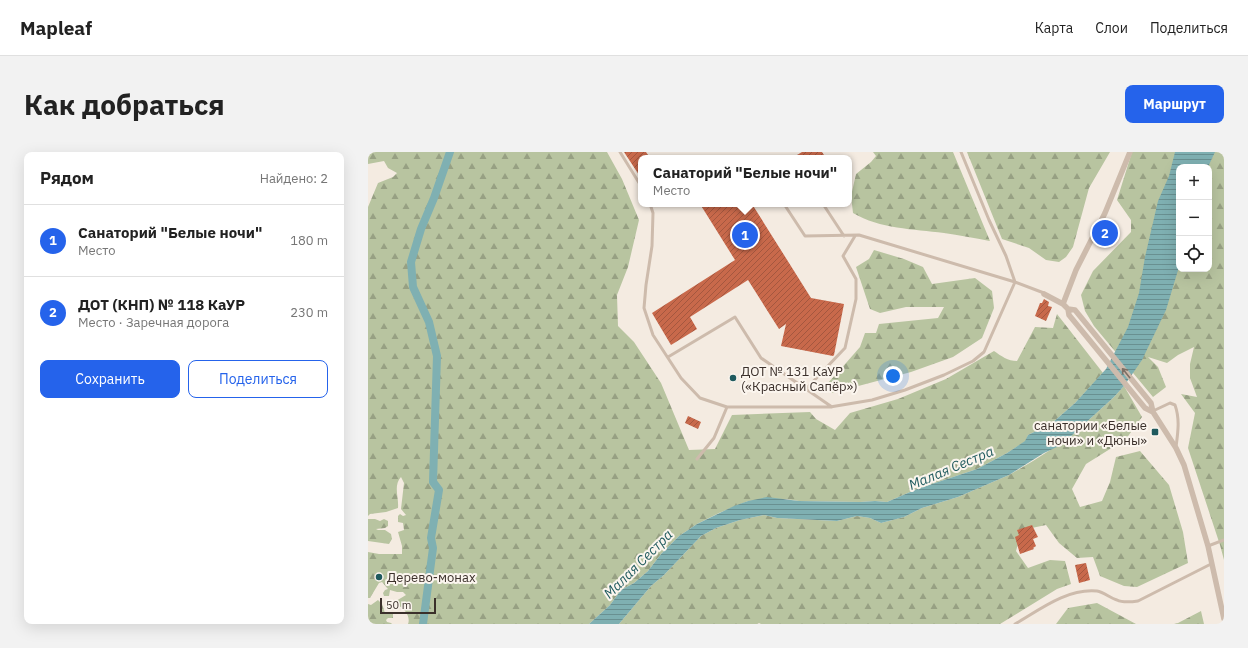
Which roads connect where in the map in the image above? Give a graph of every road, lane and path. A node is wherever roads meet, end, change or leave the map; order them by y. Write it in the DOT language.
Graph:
graph roads {
  1 [pos="620,152"];
  2 [pos="961,152"];
  3 [pos="1130,152"];
  4 [pos="638,181"];
  5 [pos="651,207"];
  6 [pos="786,207"];
  7 [pos="825,207"];
  8 [pos="844,236"];
  9 [pos="855,236"];
  10 [pos="1015,282"];
  11 [pos="1044,294"];
  12 [pos="1063,304"];
  13 [pos="1069,312"];
  14 [pos="668,357"];
  15 [pos="806,389"];
  16 [pos="727,407"];
  17 [pos="832,407"];
  18 [pos="1153,412"];
  19 [pos="1176,448"];
  20 [pos="697,459"];
  21 [pos="1224,540"];
  22 [pos="1208,546"];
  23 [pos="1211,564"];
  24 [pos="1224,619"];
  25 [pos="1015,624"];
  1 -- 4 [label="lane"];
  2 -- 10 [label="lane"];
  3 -- 12 [label="street"];
  5 -- 14 [label="lane"];
  6 -- 8 [label="lane"];
  7 -- 8 [label="lane"];
  8 -- 9 [label="lane"];
  9 -- 10 [label="lane"];
  9 -- 15 [label="lane"];
  10 -- 11 [label="lane"];
  10 -- 17 [label="lane"];
  11 -- 12 [label="street"];
  12 -- 13 [label="street"];
  13 -- 18 [label="street"];
  18 -- 13 [label="street, one-way"];
  14 -- 15 [label="lane"];
  14 -- 16 [label="lane"];
  15 -- 17 [label="lane"];
  16 -- 17 [label="lane"];
  16 -- 20 [label="lane"];
  18 -- 19 [label="street"];
  18 -- 19 [label="lane"];
  19 -- 22 [label="street"];
  21 -- 22 [label="lane"];
  22 -- 23 [label="street"];
  23 -- 24 [label="street"];
  23 -- 25 [label="lane"];
}
